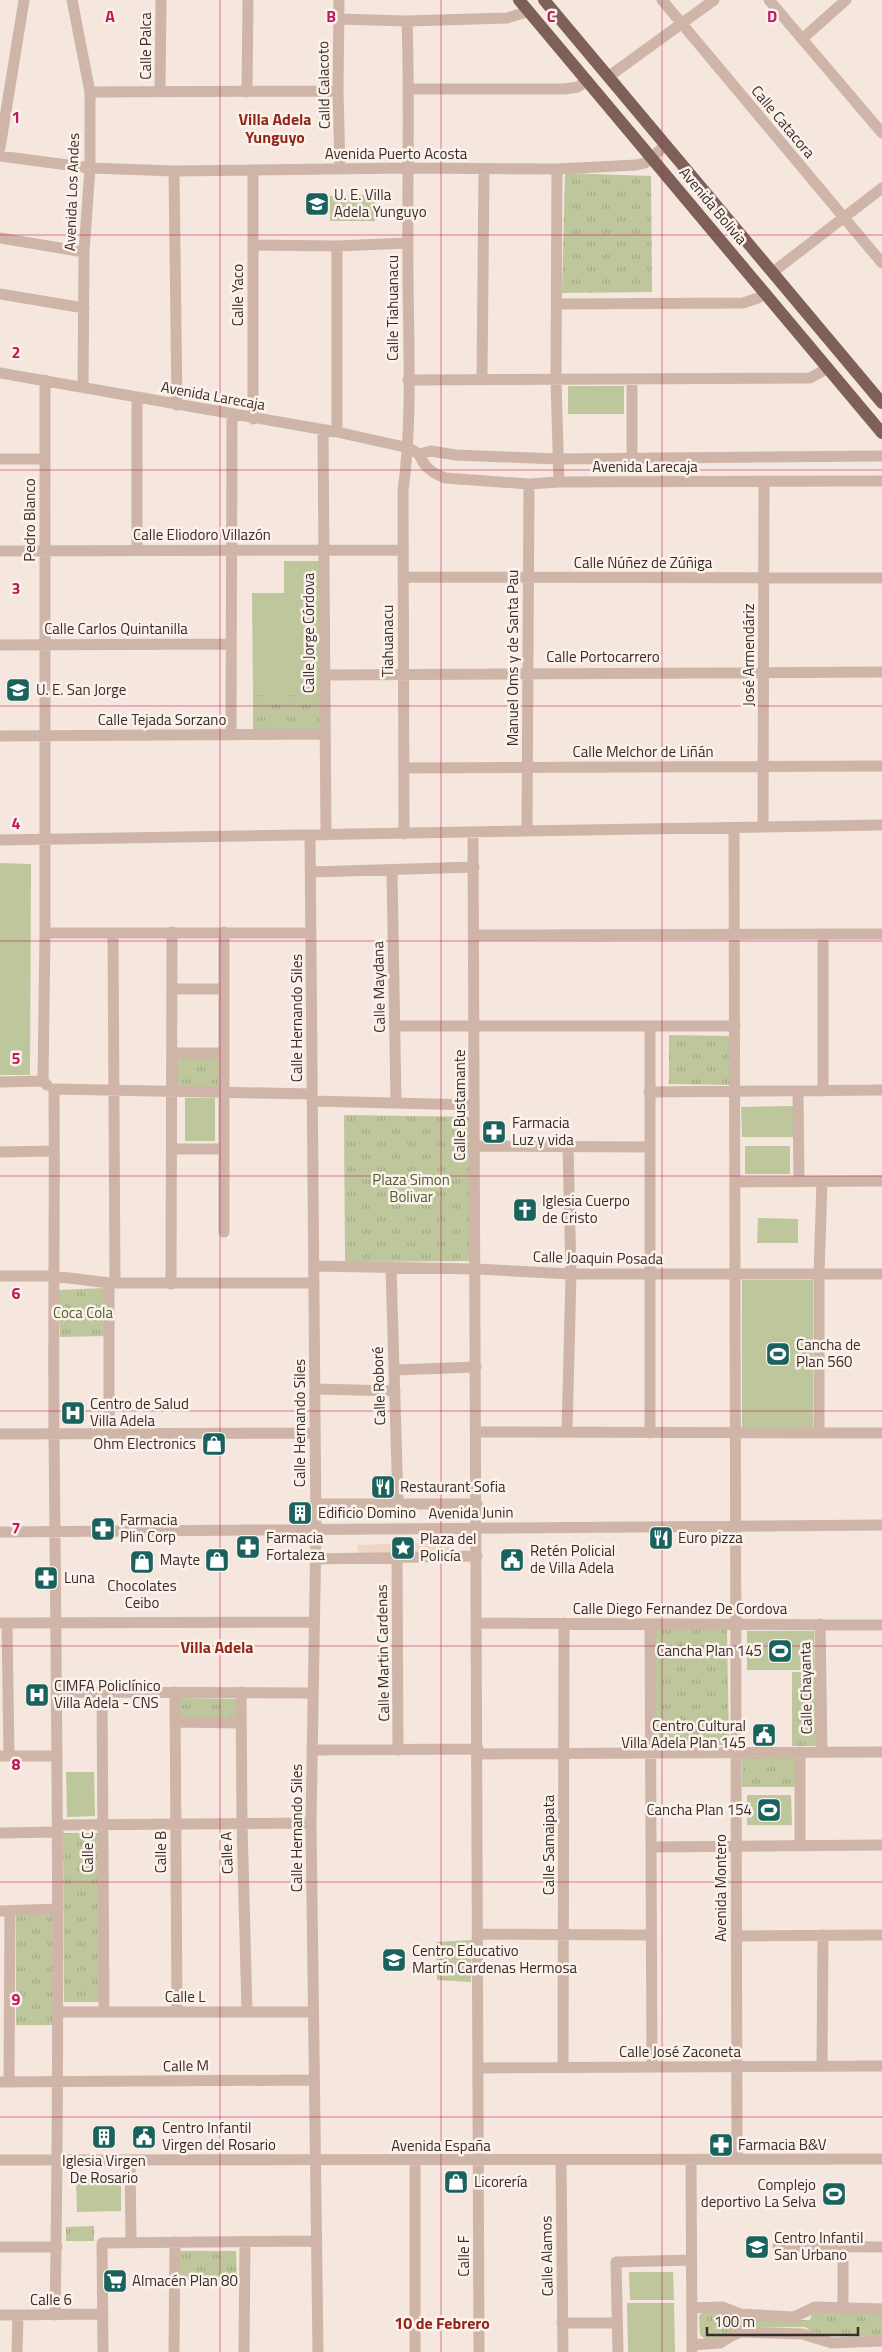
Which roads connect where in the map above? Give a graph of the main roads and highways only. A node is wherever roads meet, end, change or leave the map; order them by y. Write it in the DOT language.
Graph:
graph roads {
  1 [pos="544,0"];
  2 [pos="524,5"];
  3 [pos="882,403"];
  4 [pos="882,433"];
  1 -- 3 [label="main road, Avenida Bolivia"];
  2 -- 4 [label="main road, Avenida Bolivia"];
}
